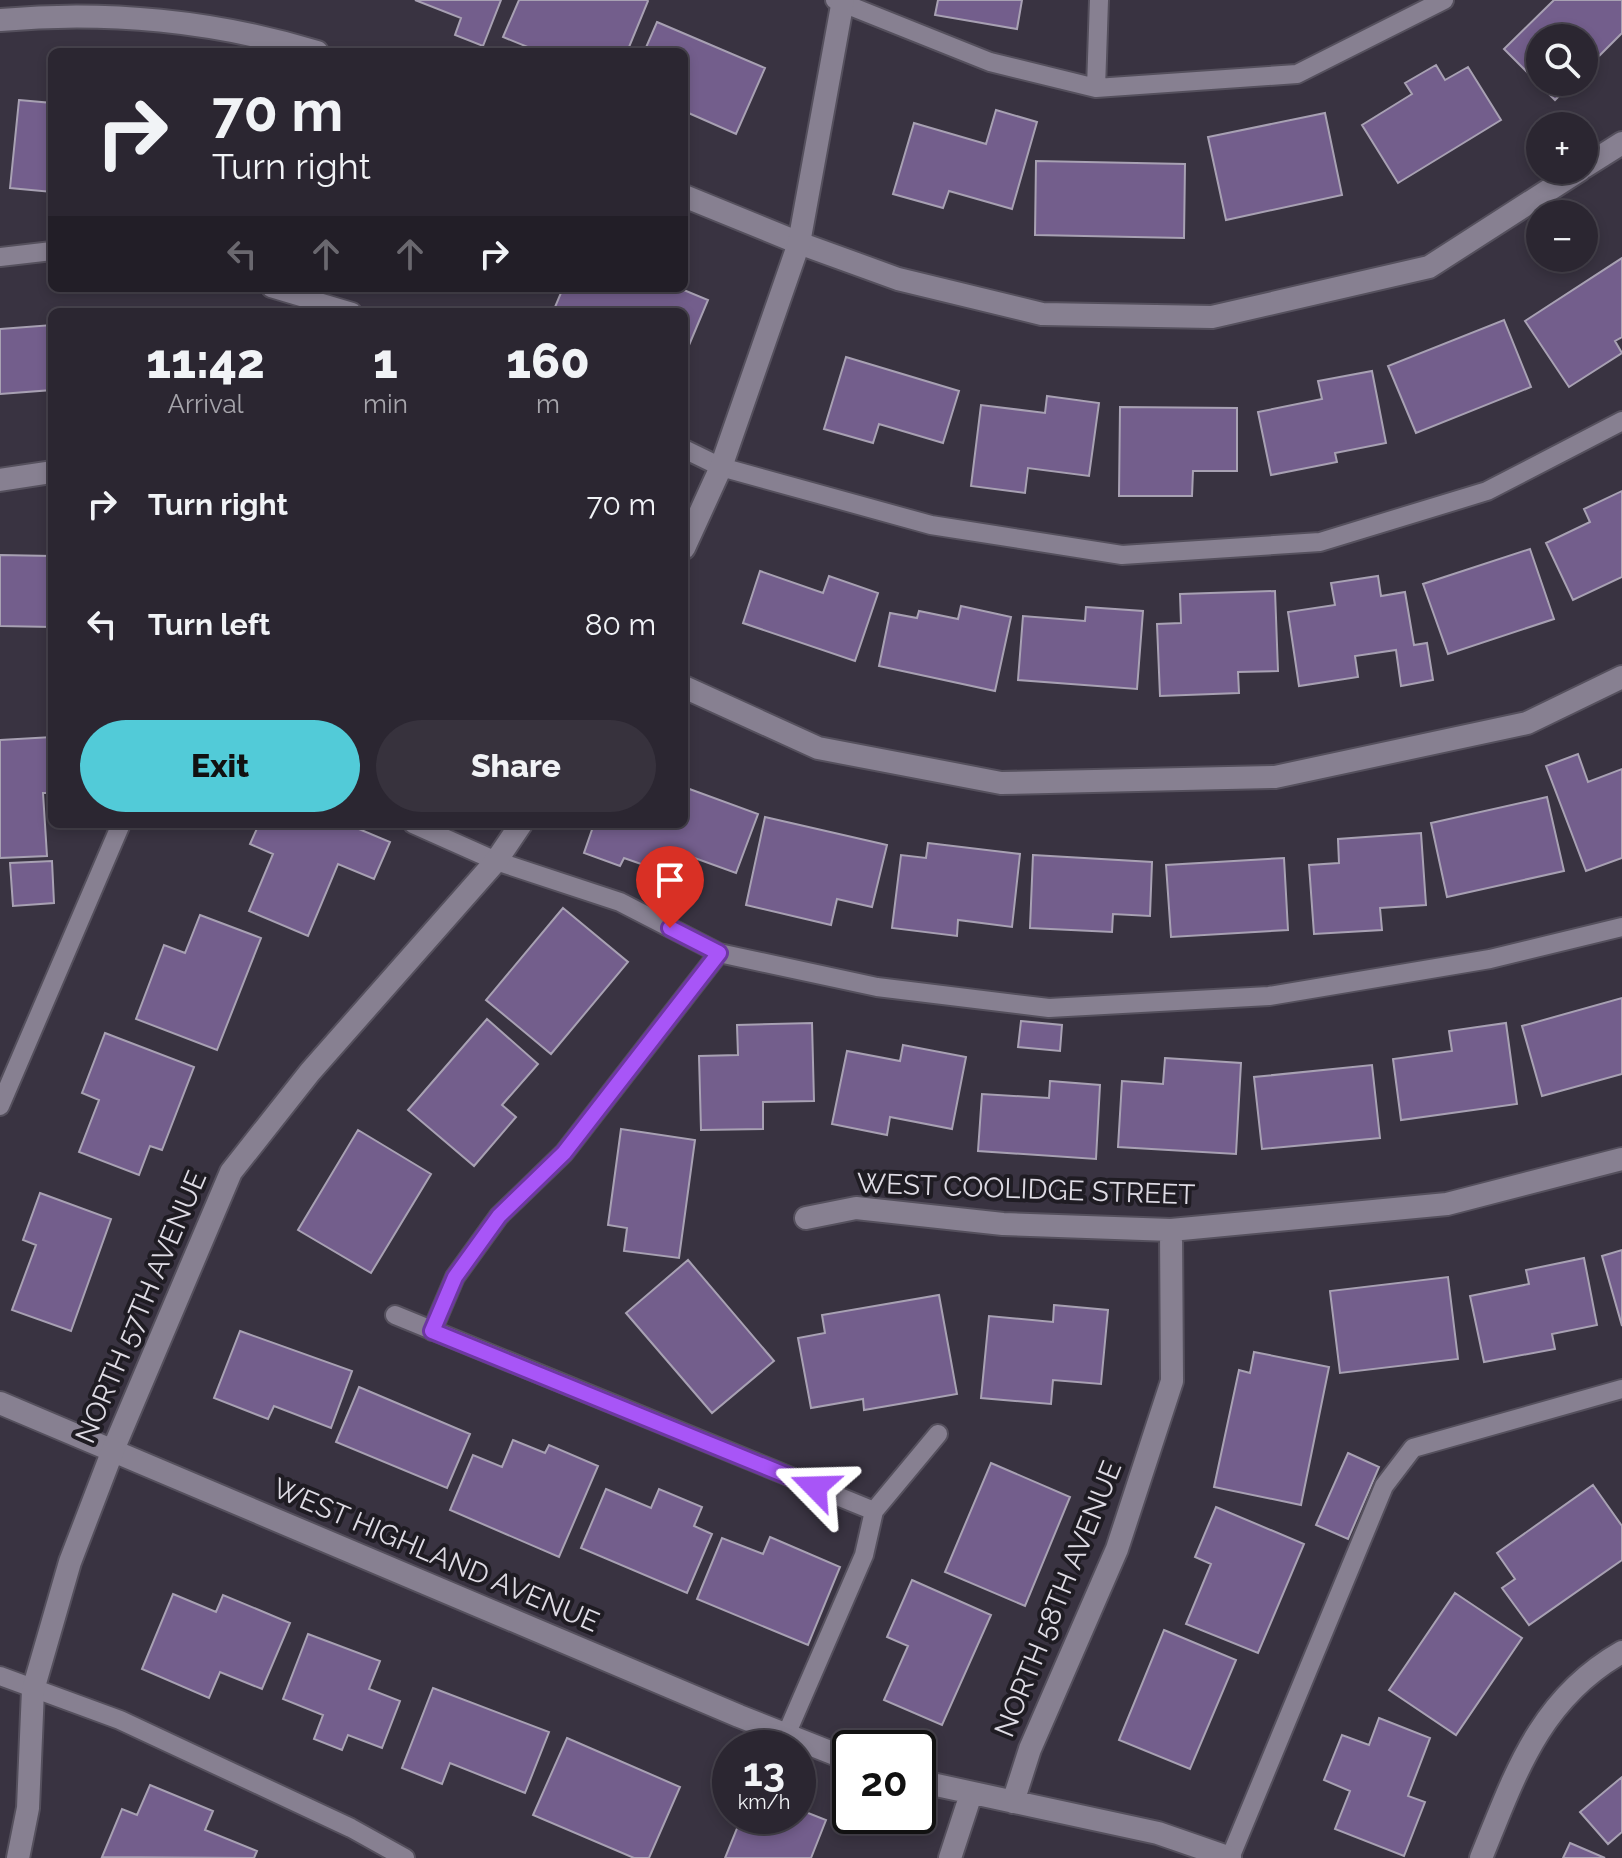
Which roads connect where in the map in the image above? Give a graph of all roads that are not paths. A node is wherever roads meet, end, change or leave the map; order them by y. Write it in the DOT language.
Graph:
graph roads {
  1 [pos="1099,0"];
  2 [pos="1444,0"];
  3 [pos="840,1"];
  4 [pos="0,20"];
  5 [pos="301,48"];
  6 [pos="1096,88"];
  7 [pos="1622,143"];
  8 [pos="1598,159"];
  9 [pos="1559,184"];
  10 [pos="688,198"];
  11 [pos="799,243"];
  12 [pos="48,251"];
  13 [pos="0,257"];
  14 [pos="284,292"];
  15 [pos="338,308"];
  16 [pos="1622,421"];
  17 [pos="688,451"];
  18 [pos="721,467"];
  19 [pos="48,473"];
  20 [pos="0,480"];
  21 [pos="688,539"];
  22 [pos="1622,677"];
  23 [pos="688,689"];
  24 [pos="119,828"];
  25 [pos="422,828"];
  26 [pos="518,828"];
  27 [pos="496,861"];
  28 [pos="1622,927"];
  29 [pos="719,953"];
  30 [pos="0,1106"];
  31 [pos="1622,1159"];
  32 [pos="806,1218"];
  33 [pos="1171,1230"];
  34 [pos="395,1315"];
  35 [pos="432,1331"];
  36 [pos="1622,1389"];
  37 [pos="0,1403"];
  38 [pos="938,1434"];
  39 [pos="113,1450"];
  40 [pos="874,1511"];
  41 [pos="1622,1652"];
  42 [pos="0,1676"];
  43 [pos="33,1690"];
  44 [pos="774,1730"];
  45 [pos="788,1730"];
  46 [pos="936,1785"];
  47 [pos="971,1794"];
  48 [pos="1013,1802"];
  49 [pos="18,1858"];
  50 [pos="405,1858"];
  51 [pos="950,1858"];
  52 [pos="1230,1858"];
  53 [pos="1481,1858"];
  1 -- 6 [label="lane"];
  2 -- 6 [label="lane"];
  3 -- 6 [label="lane"];
  3 -- 11 [label="street"];
  4 -- 5 [label="street"];
  7 -- 8 [label="street"];
  9 -- 11 [label="street"];
  10 -- 11 [label="street"];
  11 -- 18 [label="street"];
  12 -- 13 [label="lane"];
  14 -- 15 [label="lane"];
  16 -- 18 [label="lane"];
  17 -- 18 [label="lane"];
  18 -- 21 [label="street"];
  19 -- 20 [label="street"];
  22 -- 23 [label="street"];
  24 -- 30 [label="lane"];
  25 -- 27 [label="lane"];
  26 -- 27 [label="street, NORTH 57TH AVENUE"];
  27 -- 29 [label="lane"];
  27 -- 39 [label="street, NORTH 57TH AVENUE"];
  28 -- 29 [label="lane"];
  29 -- 35 [label="lane"];
  31 -- 33 [label="street, WEST COOLIDGE STREET"];
  32 -- 33 [label="street, WEST COOLIDGE STREET"];
  33 -- 48 [label="street, NORTH 58TH AVENUE"];
  34 -- 35 [label="lane"];
  35 -- 40 [label="lane"];
  36 -- 52 [label="lane"];
  37 -- 39 [label="street, WEST HIGHLAND AVENUE"];
  38 -- 40 [label="lane"];
  39 -- 43 [label="street, NORTH 57TH AVENUE"];
  39 -- 44 [label="street, WEST HIGHLAND AVENUE"];
  40 -- 45 [label="lane"];
  41 -- 53 [label="street"];
  42 -- 43 [label="lane"];
  43 -- 49 [label="street, NORTH 57TH AVENUE"];
  43 -- 50 [label="lane"];
  46 -- 47 [label="street"];
  47 -- 48 [label="street"];
  47 -- 51 [label="street"];
  48 -- 52 [label="street"];
}
